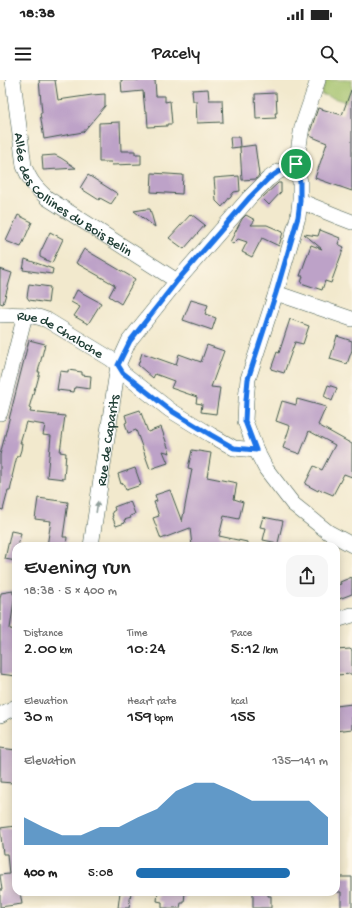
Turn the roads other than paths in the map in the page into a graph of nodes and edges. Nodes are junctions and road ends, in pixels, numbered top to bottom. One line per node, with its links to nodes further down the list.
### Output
1 (13, 80): 6 (street, Allée des Collines du Bois Belin)
2 (318, 80): 3 (street)
3 (296, 164): 4 (street); 6 (street, Rue de Caparits)
4 (300, 201): 5 (street); 7 (street)
5 (352, 222)
6 (177, 281): 11 (street, Rue de Caparits)
7 (276, 293): 10 (street); 13 (street)
8 (24, 314): 9 (street, Rue de Chaloche); 11 (street, Rue de Chaloche); 12 (street)
9 (0, 315)
10 (352, 320)
11 (118, 365): 13 (street, Rue de Chaloche); 14 (street, Rue de Caparits, one-way to 11)
12 (0, 413)
13 (256, 450): 15 (street)
14 (92, 542)
15 (352, 545)
16 (352, 615): 17 (street)
17 (340, 619)
18 (12, 709): 19 (street)
19 (0, 715)

